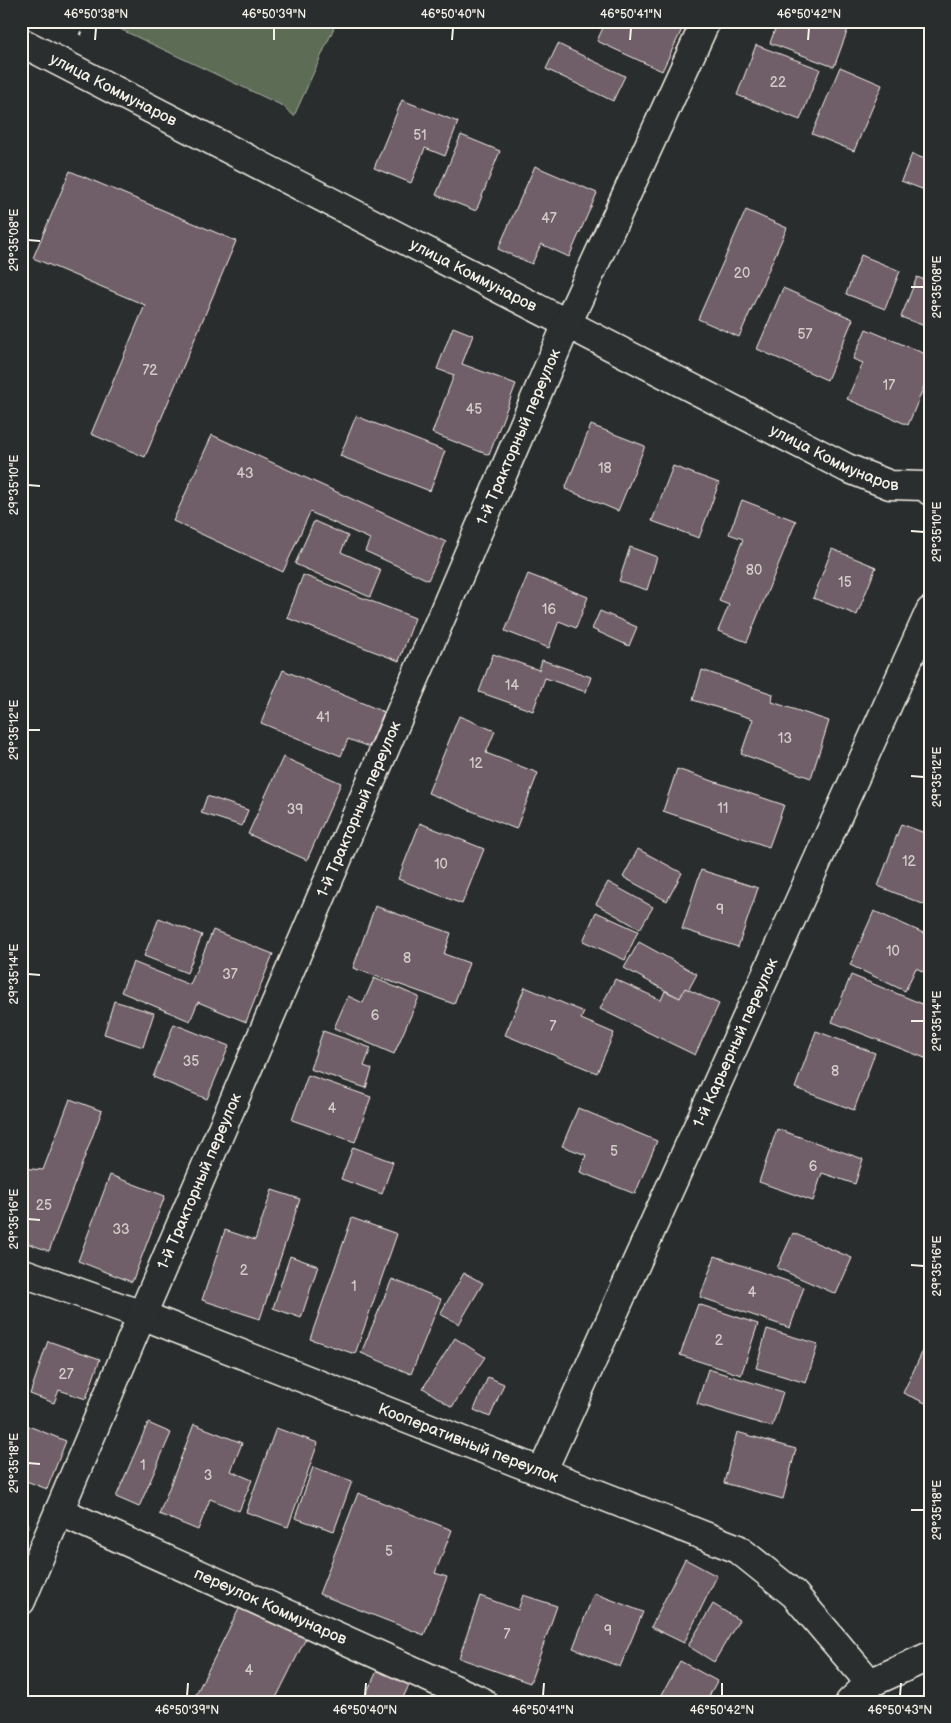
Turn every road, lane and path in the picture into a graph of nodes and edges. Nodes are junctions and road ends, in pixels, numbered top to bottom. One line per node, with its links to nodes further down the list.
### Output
1 (706, 21): 3 (street, 1-й Тракторный переулок)
2 (21, 42): 3 (street, улица Коммунаров)
3 (567, 324): 4 (street, улица Коммунаров); 7 (street, 1-й Тракторный переулок)
4 (928, 486)
5 (930, 611): 8 (street, 1-й Карьерный переулок)
6 (21, 1272): 7 (street, Кооперативный переулок)
7 (142, 1315): 8 (street, Кооперативный переулок); 9 (street, 1-й Тракторный переулок)
8 (542, 1472): 12 (street, Кооперативный переулок)
9 (59, 1511): 10 (street, 1-й Тракторный переулок); 13 (street, переулок Коммунаров)
10 (21, 1601)
11 (930, 1656): 12 (street)
12 (870, 1683): 14 (street)
13 (483, 1702)
14 (850, 1702)

